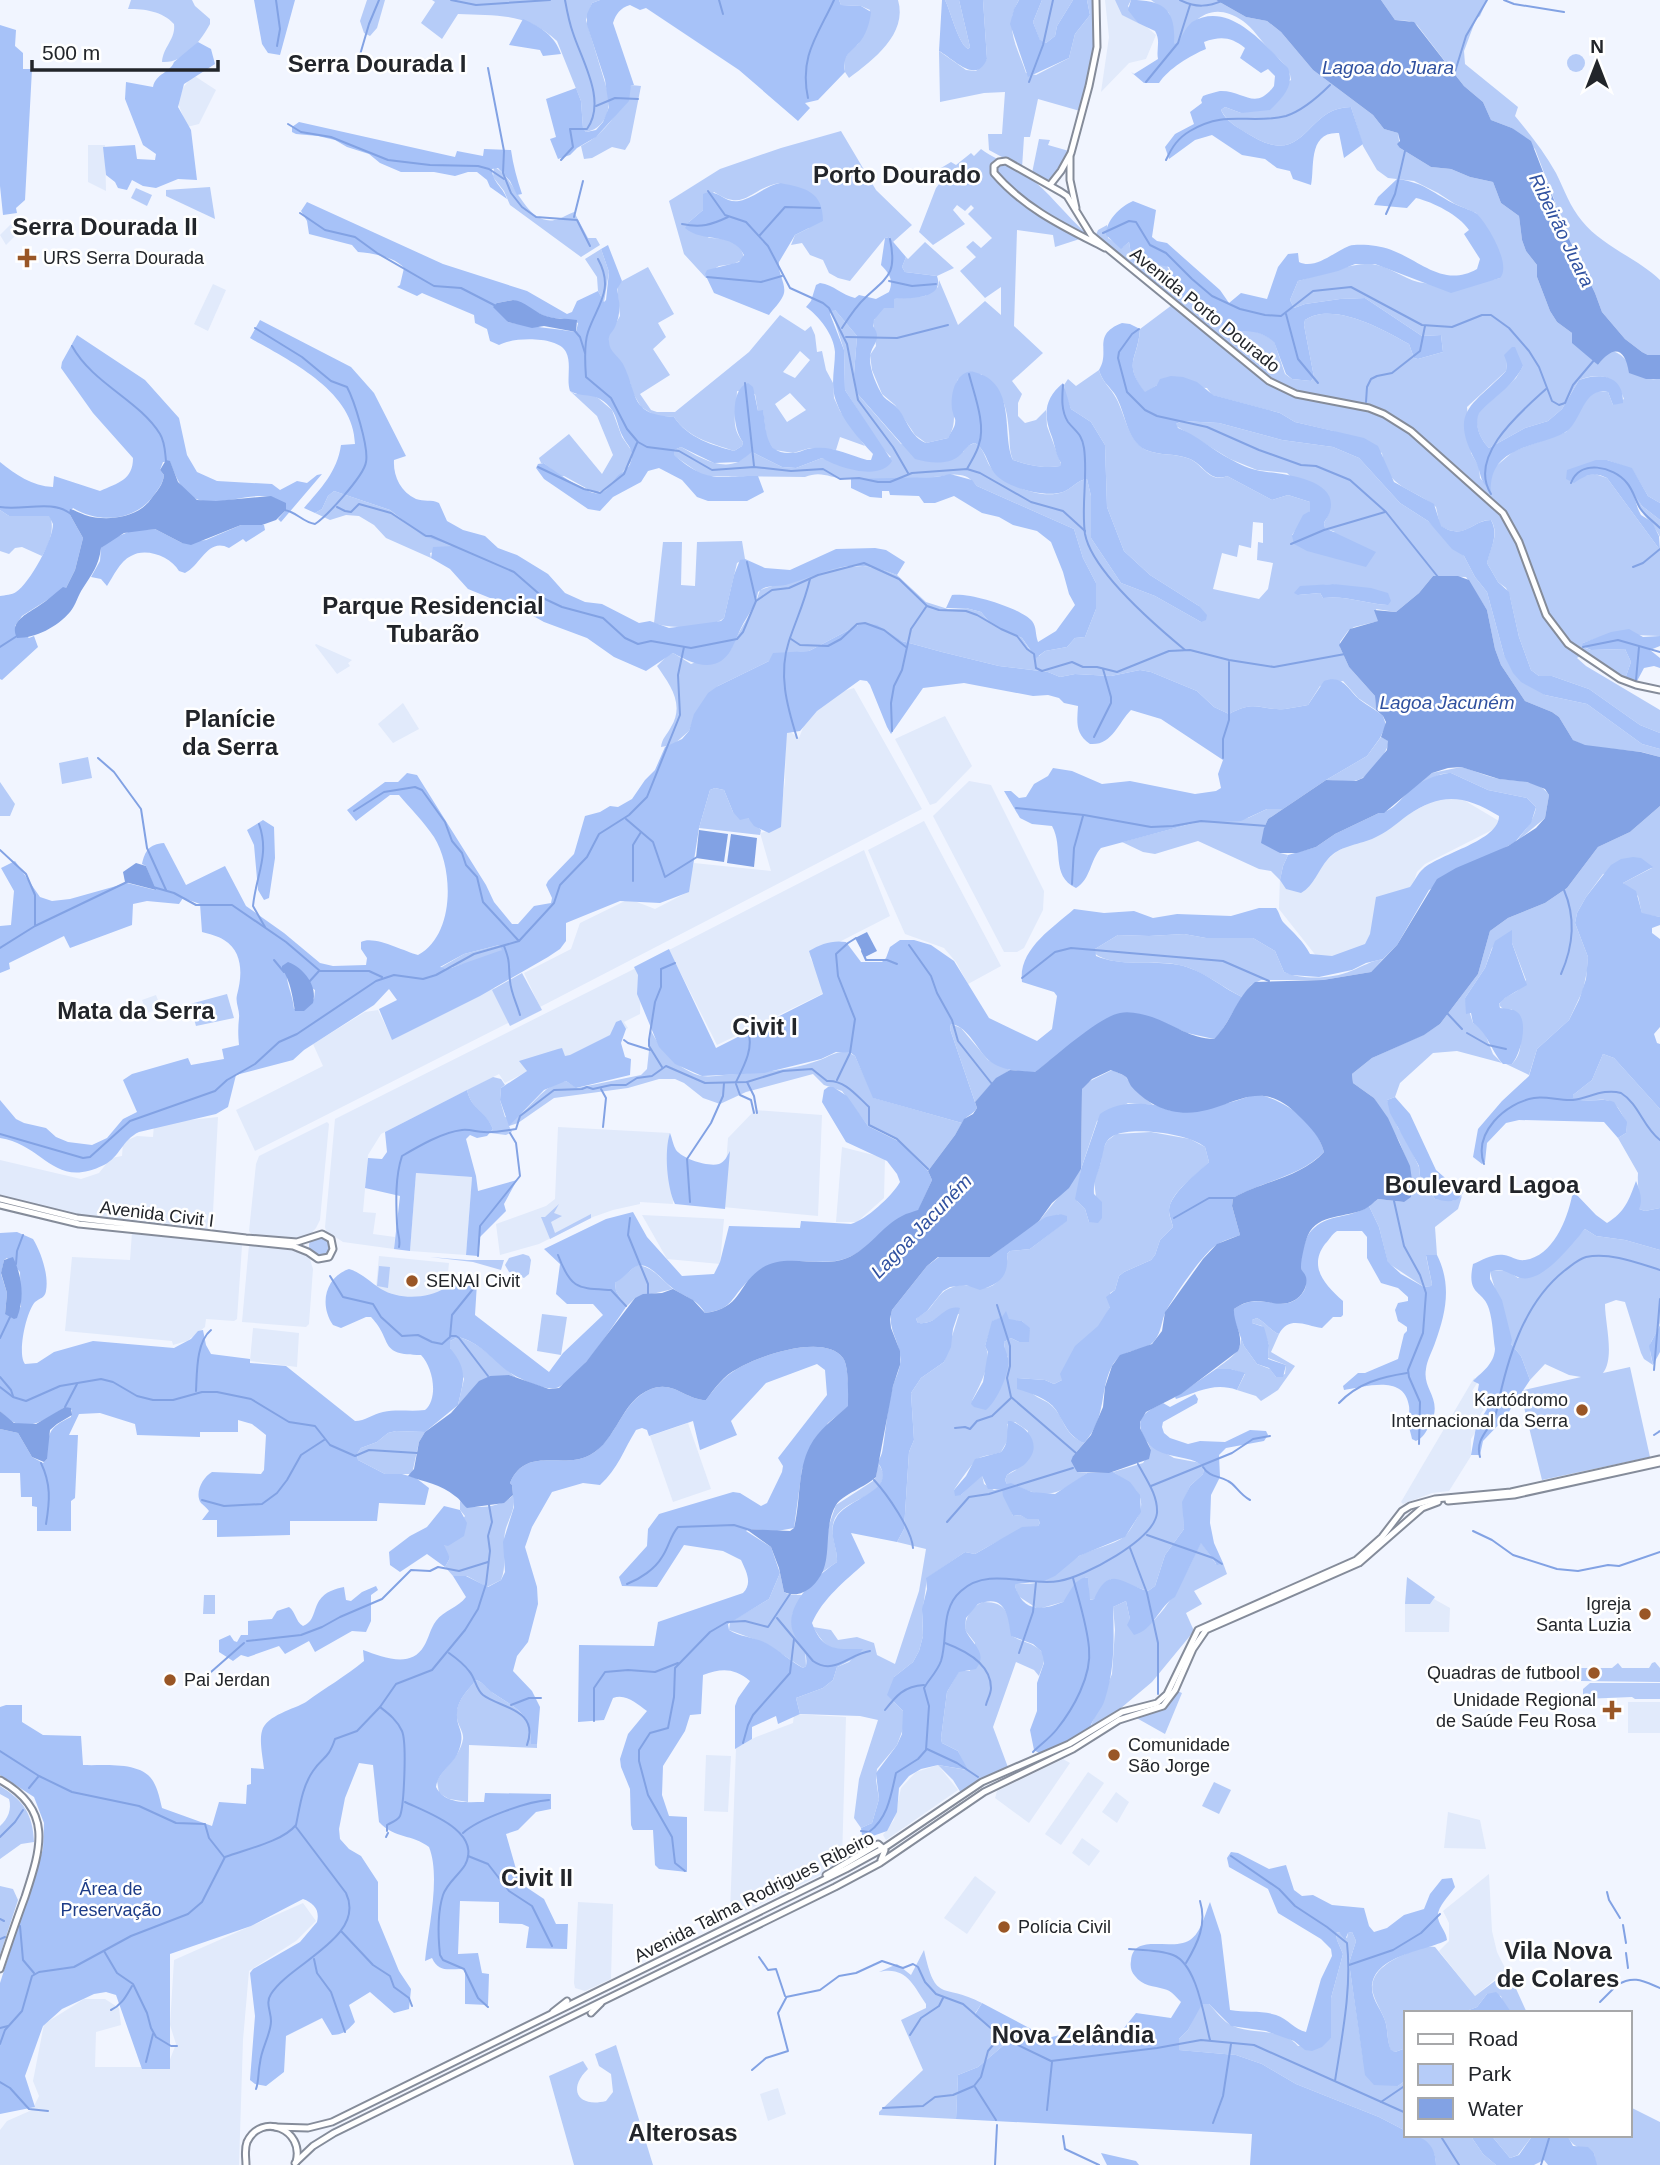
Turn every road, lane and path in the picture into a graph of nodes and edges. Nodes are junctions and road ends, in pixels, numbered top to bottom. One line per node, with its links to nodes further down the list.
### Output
1 (1096, 0): 2 (main road)
2 (1071, 153): 3 (main road); 4 (main road)
3 (1051, 183): 4 (main road, Avenida Porto Dourado); 7 (main road, Avenida Porto Dourado)
4 (1077, 212): 5 (main road, Avenida Porto Dourado)
5 (1080, 219): 6 (main road, Avenida Porto Dourado); 7 (main road)
6 (1084, 226): 8 (main road); 9 (main road, Avenida Porto Dourado)
7 (1069, 229): 8 (main road, Avenida Porto Dourado)
8 (1078, 234): 9 (main road, Avenida Porto Dourado)
9 (1105, 248): 10 (main road, Avenida Porto Dourado)
10 (1660, 690)
11 (0, 1199): 13 (main road, Avenida Civit I)
12 (0, 1205): 14 (main road, Avenida Civit I)
13 (311, 1237): 14 (main road); 14 (main road)
14 (308, 1252)
15 (1660, 1461): 16 (main road, Avenida Talma Rodrigues Ribeiro); 17 (main road, Avenida Talma Rodrigues Ribeiro)
16 (1402, 1510): 17 (main road); 18 (main road, Avenida Talma Rodrigues Ribeiro)
17 (1402, 1526): 19 (main road, Avenida Talma Rodrigues Ribeiro)
18 (1388, 1528): 19 (main road); 21 (main road, Avenida Talma Rodrigues Ribeiro)
19 (1392, 1536): 23 (main road, Avenida Talma Rodrigues Ribeiro)
20 (0, 1782): 25 (main road); 26 (main road)
21 (905, 1833): 22 (main road, Avenida Talma Rodrigues Ribeiro); 23 (main road)
22 (884, 1848): 24 (main road); 30 (main road, Avenida Talma Rodrigues Ribeiro)
23 (898, 1851): 24 (main road, Avenida Talma Rodrigues Ribeiro)
24 (880, 1863): 28 (main road, Avenida Talma Rodrigues Ribeiro)
25 (0, 1960)
26 (0, 1969)
27 (567, 2001): 30 (main road)
28 (604, 2001): 29 (main road); 33 (main road, Avenida Talma Rodrigues Ribeiro)
29 (591, 2013)
30 (549, 2016): 31 (main road, Avenida Talma Rodrigues Ribeiro)
31 (275, 2127): 32 (main road); 33 (main road)
32 (247, 2163)
33 (295, 2164)

